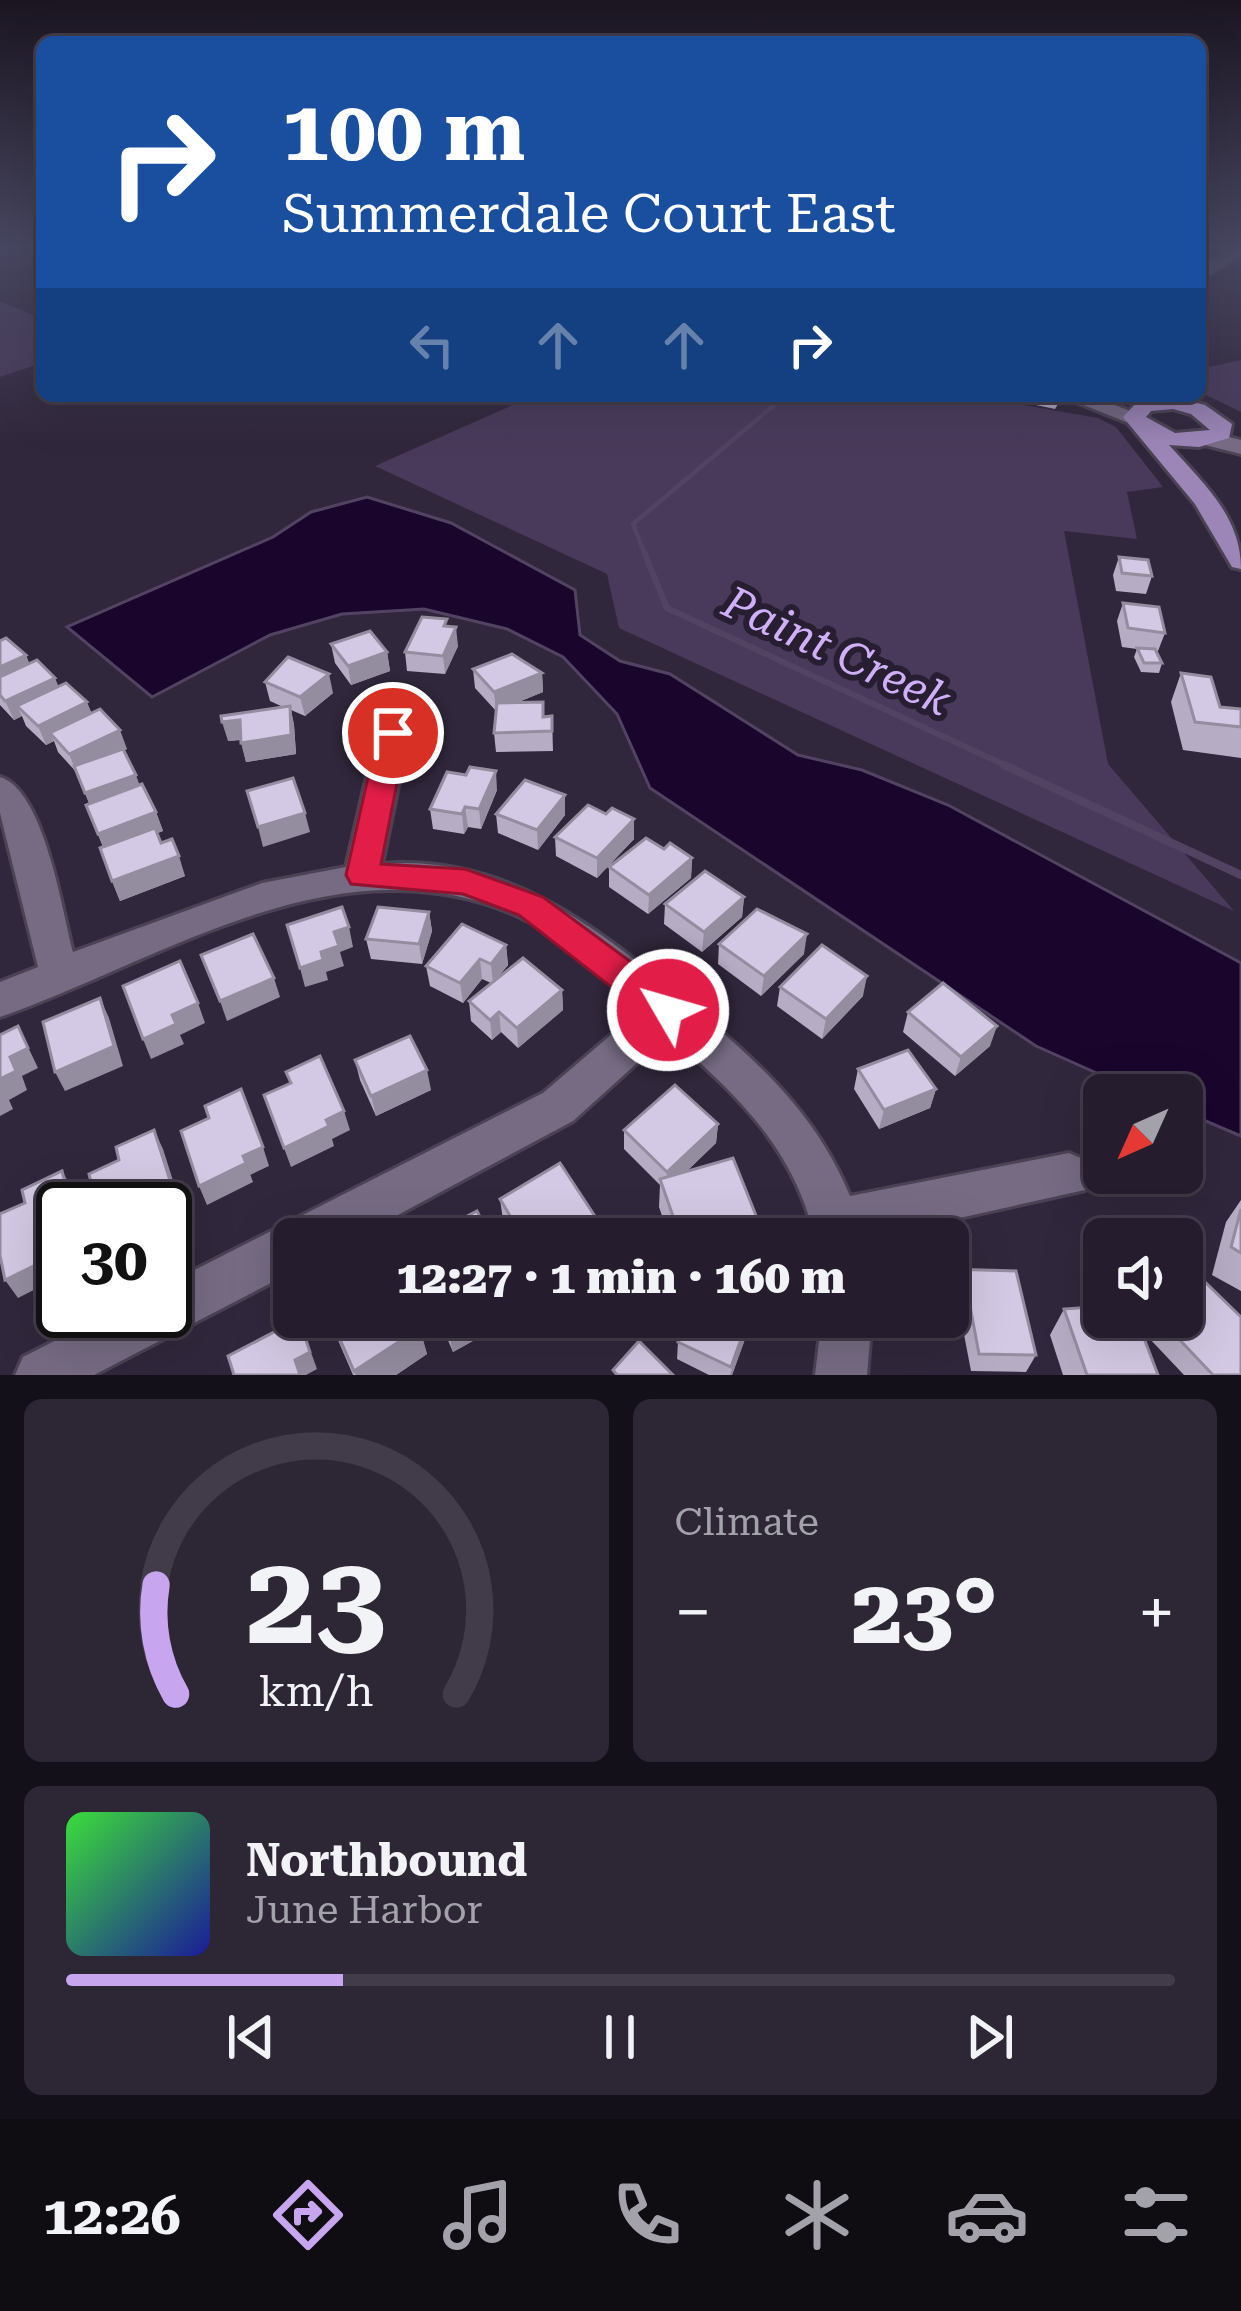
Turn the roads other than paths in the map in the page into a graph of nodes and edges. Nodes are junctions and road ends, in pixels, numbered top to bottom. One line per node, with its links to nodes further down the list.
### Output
1 (1102, 402): 4 (street)
2 (1187, 402): 3 (main road)
3 (1198, 409): 4 (main road); 5 (main road)
4 (1143, 410): 5 (main road); 7 (main road)
5 (1218, 436): 6 (street); 7 (main road)
6 (1241, 447)
7 (1205, 501): 8 (main road)
8 (1241, 561)
9 (393, 733): 11 (street)
10 (0, 789): 12 (street)
11 (362, 875): 12 (street); 14 (street)
12 (60, 976): 13 (street)
13 (0, 1000)
14 (668, 1010): 16 (street); 17 (street)
15 (1069, 1174): 18 (street)
16 (345, 1218)
17 (832, 1218)
18 (891, 1218)
19 (273, 1256): 21 (street)
20 (845, 1338): 22 (street)
21 (41, 1375)
22 (842, 1375)

